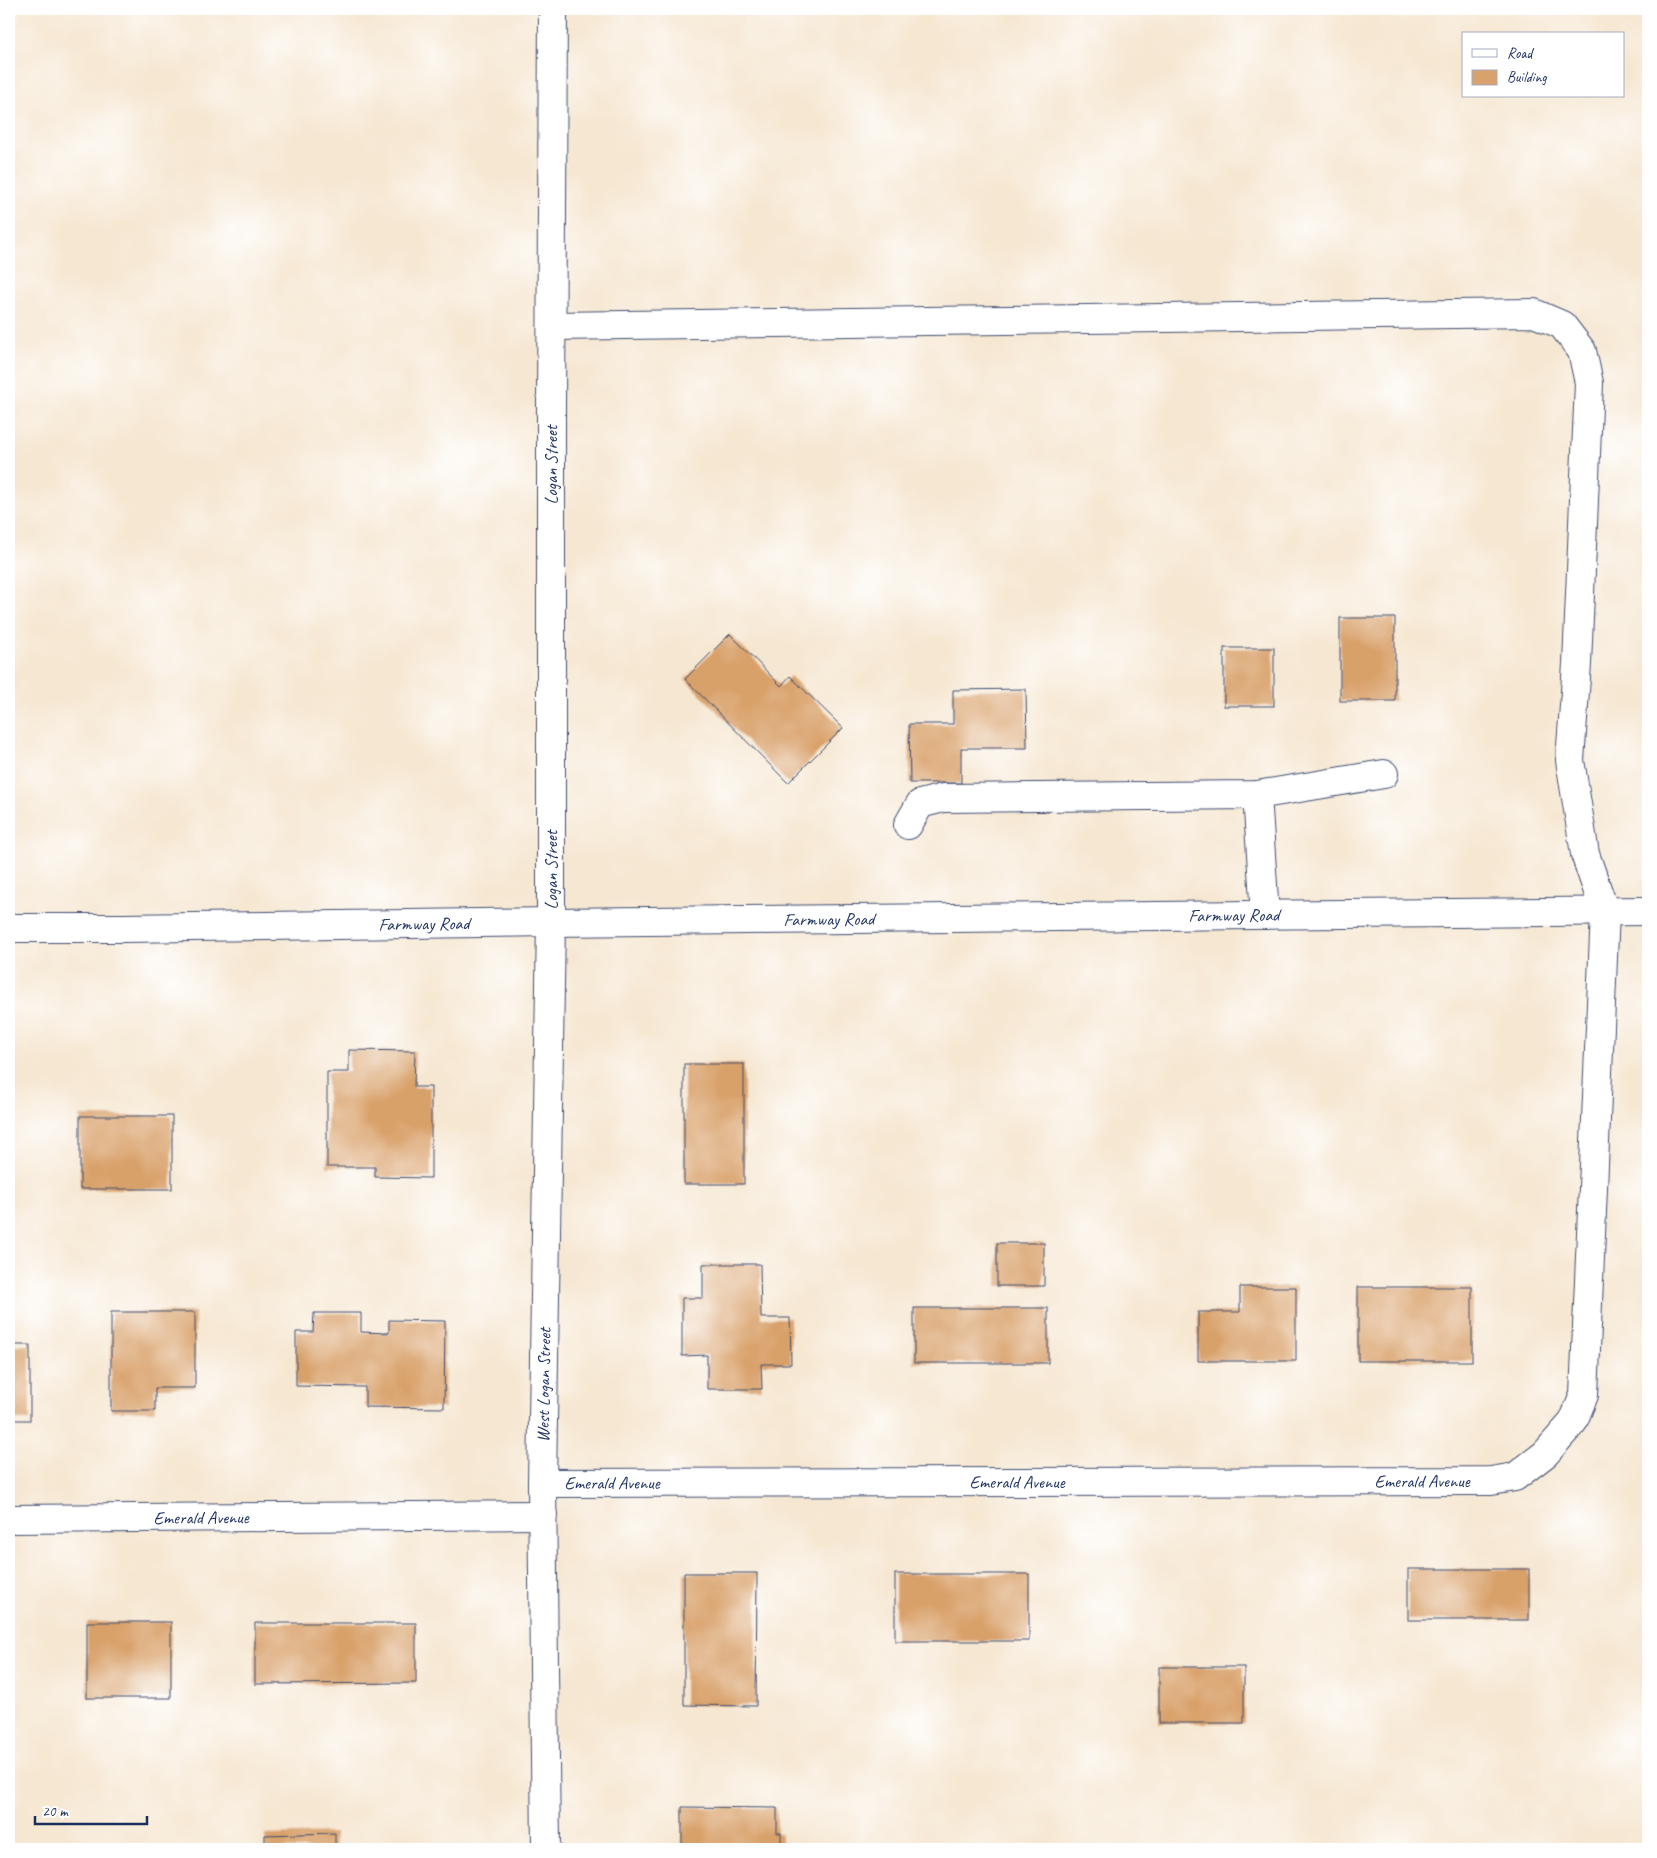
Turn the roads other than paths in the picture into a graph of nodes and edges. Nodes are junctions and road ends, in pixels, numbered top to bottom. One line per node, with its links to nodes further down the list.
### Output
1 (552, 9): 2 (street, Logan Street)
2 (552, 326): 7 (street); 9 (street, Logan Street)
3 (1384, 774): 4 (street)
4 (1257, 795): 5 (street); 8 (street)
5 (908, 825)
6 (1648, 911): 7 (street, Farmway Road)
7 (1605, 912): 8 (street, Farmway Road); 11 (street, Emerald Avenue)
8 (1265, 915): 9 (street, Farmway Road)
9 (551, 922): 10 (street, Farmway Road); 11 (street, West Logan Street)
10 (9, 928)
11 (542, 1483): 12 (street, West Logan Street)
12 (543, 1515): 13 (street, Emerald Avenue); 14 (street, West Logan Street)
13 (9, 1520)
14 (546, 1849)

